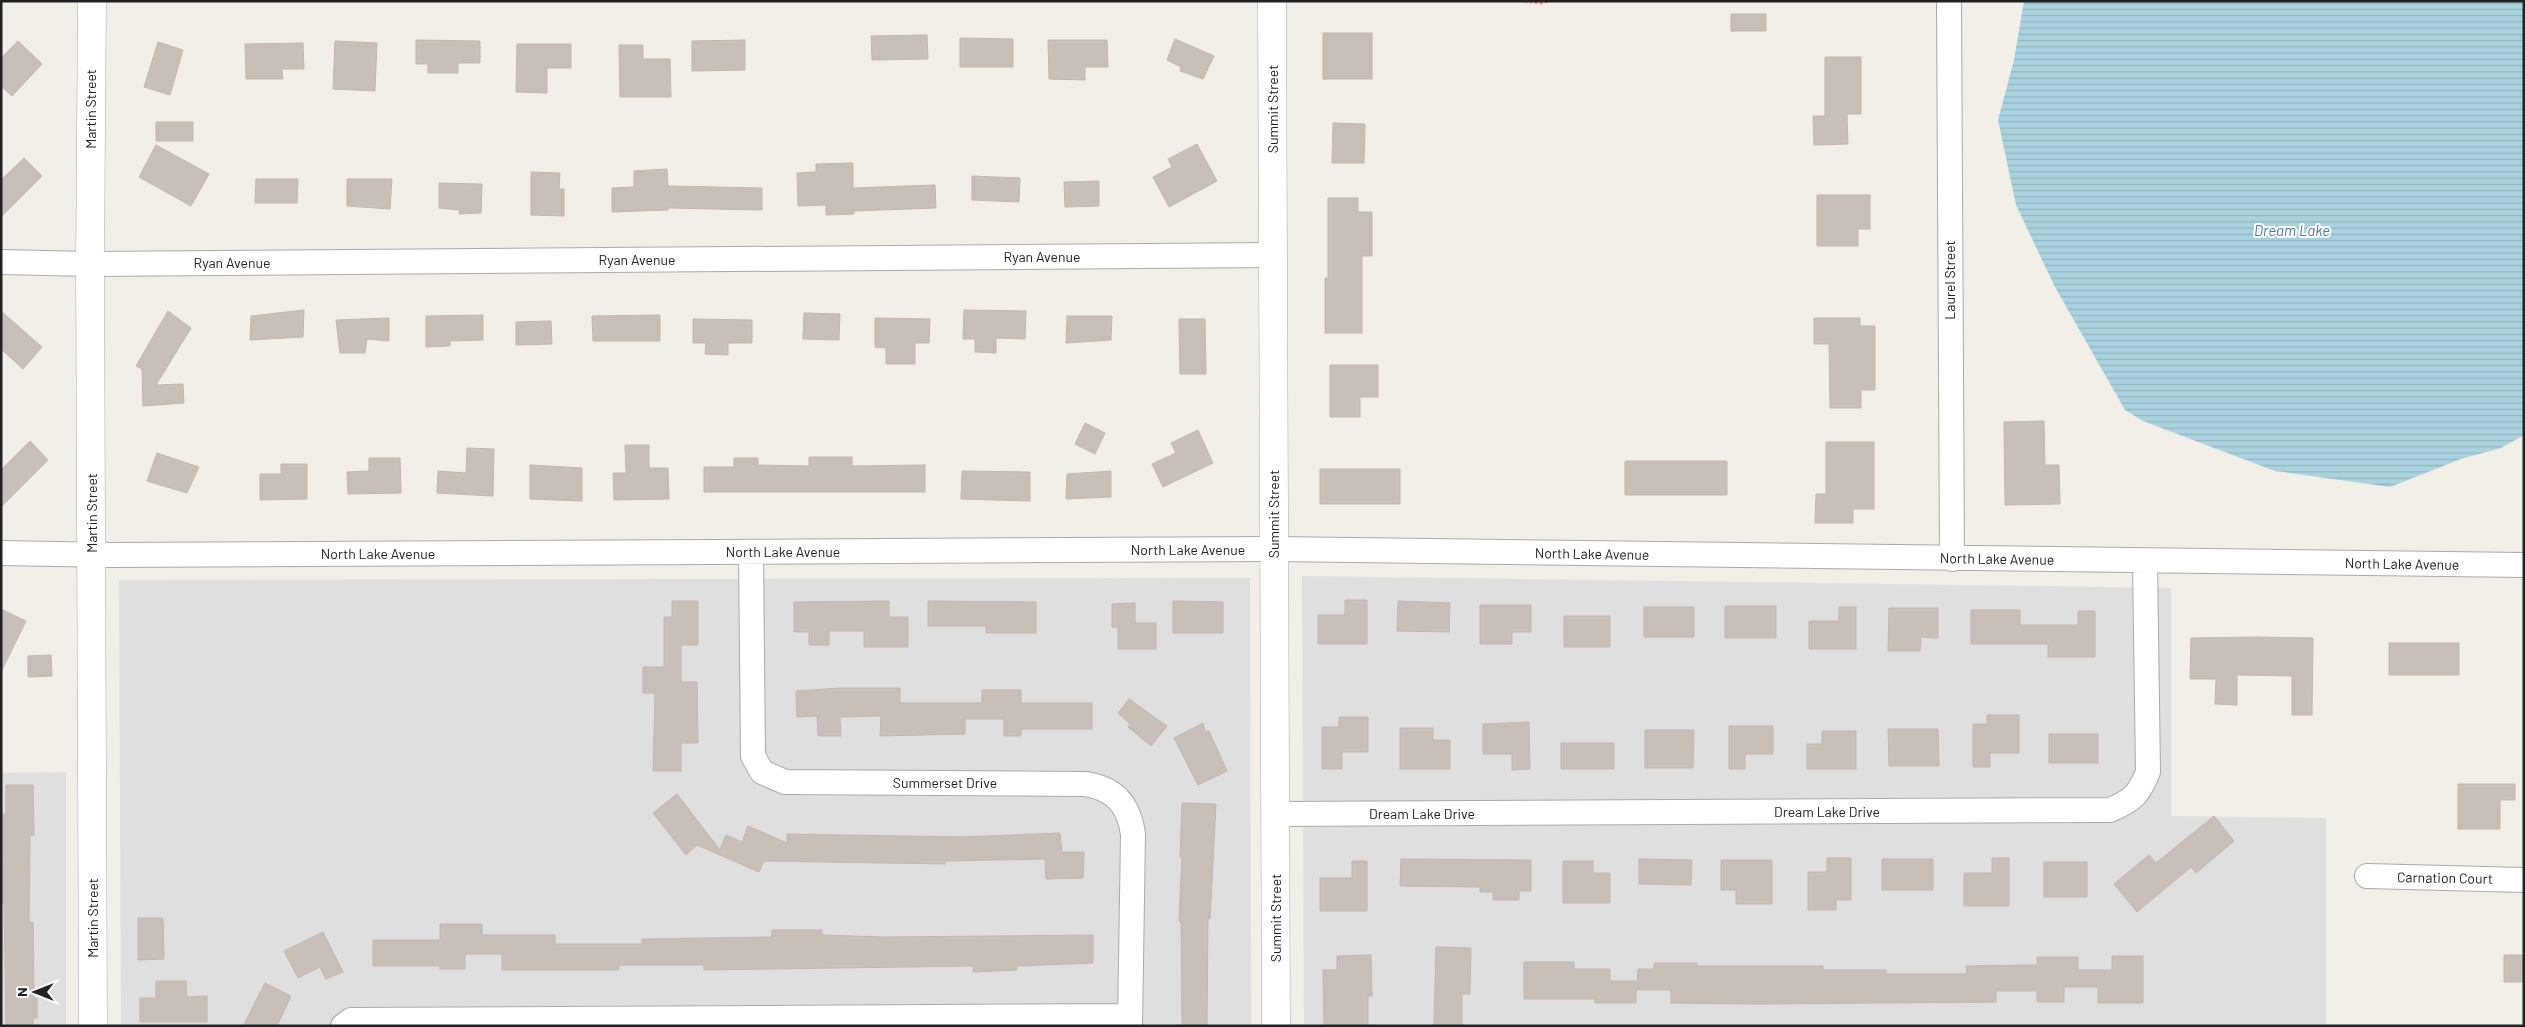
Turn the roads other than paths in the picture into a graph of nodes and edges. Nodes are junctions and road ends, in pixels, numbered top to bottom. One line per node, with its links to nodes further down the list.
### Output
1 (92, 1): 6 (street, Martin Street)
2 (1272, 1): 4 (street, Summit Street)
3 (1949, 1): 11 (street, Laurel Street)
4 (1273, 255): 6 (street, Ryan Avenue); 7 (street, Summit Street)
5 (1, 262): 6 (street, Ryan Avenue)
6 (90, 264): 10 (street, Martin Street)
7 (1274, 549): 9 (street, North Lake Avenue); 11 (street, North Lake Avenue); 14 (street, Summit Street)
8 (1, 552): 10 (street, North Lake Avenue)
9 (751, 552): 10 (street, North Lake Avenue); 17 (street, Summerset Drive)
10 (92, 555): 18 (street, Martin Street)
11 (1952, 559): 12 (street, North Lake Avenue)
12 (2145, 561): 13 (street, North Lake Avenue); 14 (street, Dream Lake Drive)
13 (2524, 565)
14 (1275, 814): 20 (street, Summit Street)
15 (2367, 876): 16 (street, Carnation Court)
16 (2524, 880)
17 (1130, 1021): 19 (street)
18 (93, 1026)
19 (343, 1026)
20 (1276, 1026)

